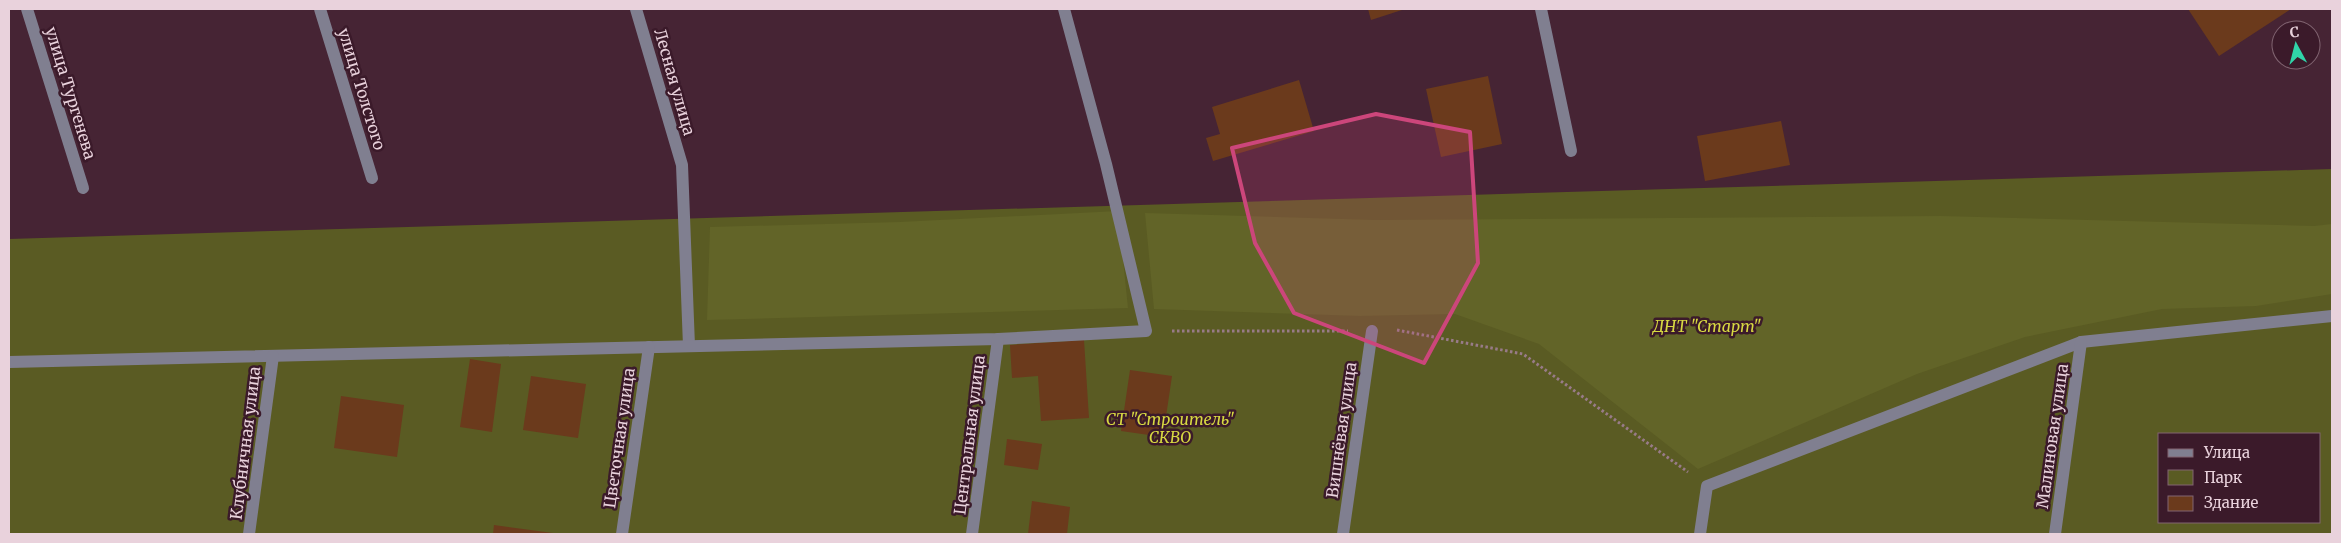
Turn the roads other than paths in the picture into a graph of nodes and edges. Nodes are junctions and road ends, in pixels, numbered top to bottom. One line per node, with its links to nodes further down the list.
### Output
1 (28, 9): 8 (street, улица Тургенева)
2 (320, 9): 7 (street, улица Толстого)
3 (636, 9): 13 (street, Лесная улица)
4 (1064, 9): 11 (street)
5 (1541, 9): 6 (street)
6 (1571, 151)
7 (372, 178)
8 (83, 188)
9 (2332, 316): 12 (street)
10 (1372, 331): 20 (street, Вишнёвая улица)
11 (998, 339): 13 (street); 19 (street, Центральная улица)
12 (2081, 342): 21 (street); 22 (street, Малиновая улица)
13 (689, 346): 14 (street)
14 (648, 347): 15 (street); 18 (street, Цветочная улица)
15 (273, 356): 16 (street); 17 (street, Клубничная улица)
16 (9, 362)
17 (249, 534)
18 (622, 534)
19 (972, 534)
20 (1343, 534)
21 (1700, 534)
22 (2054, 534)

